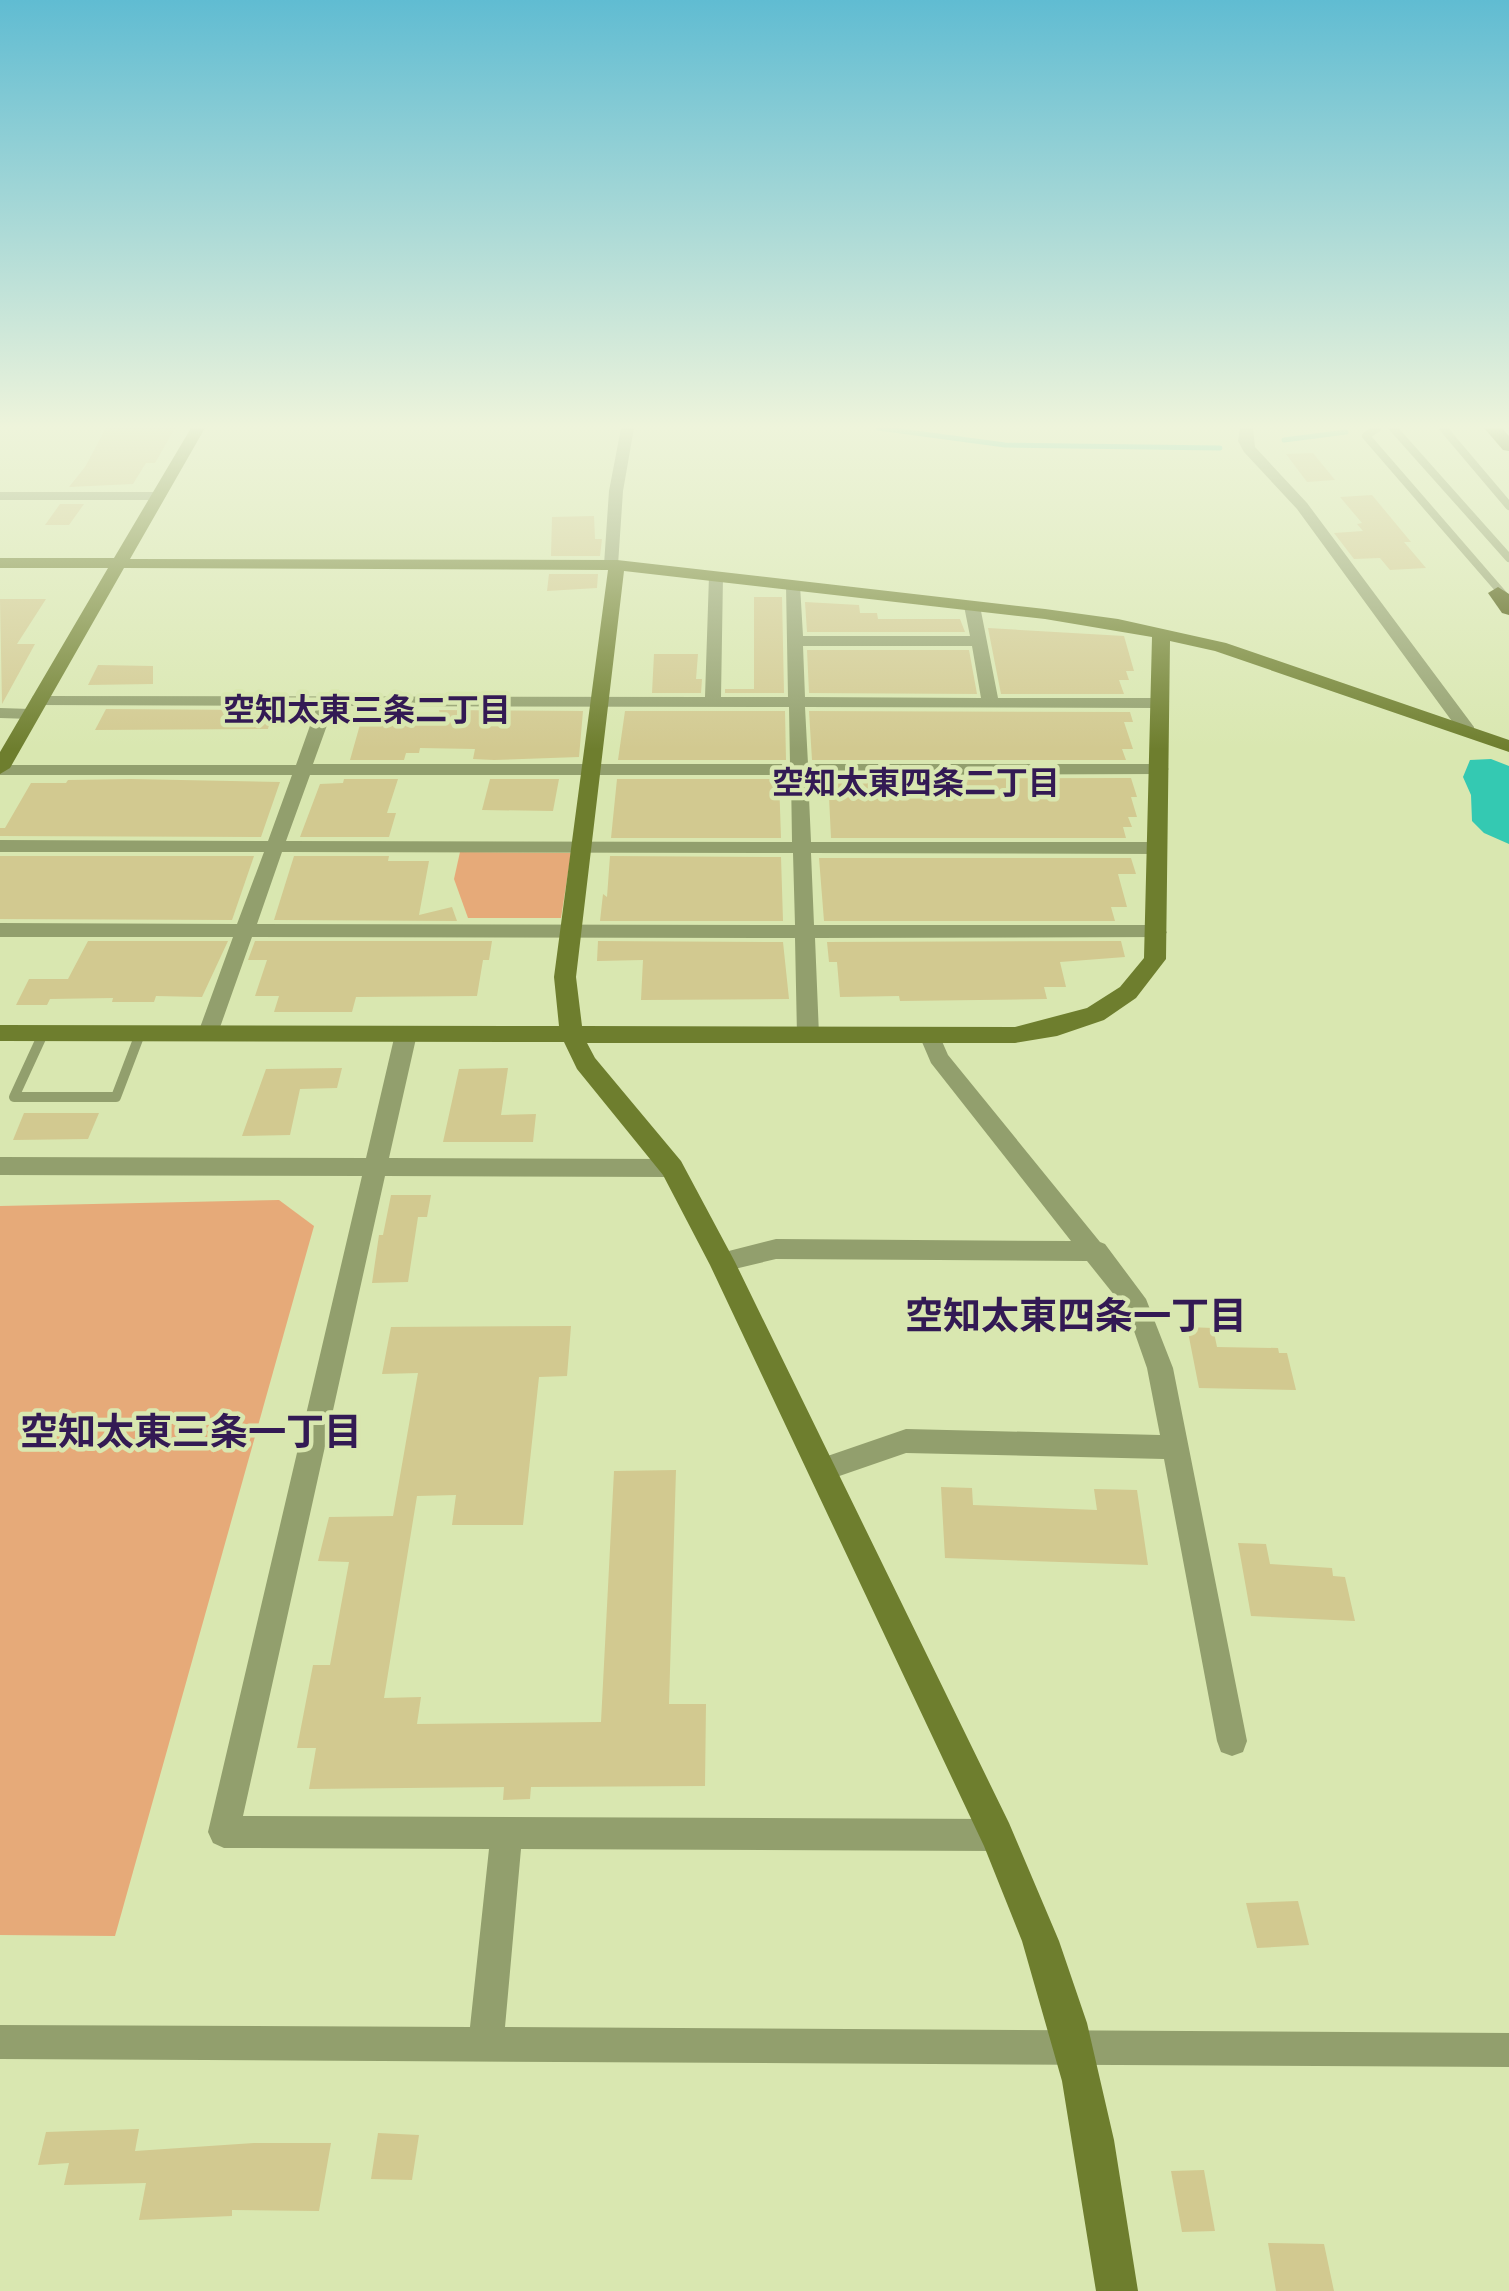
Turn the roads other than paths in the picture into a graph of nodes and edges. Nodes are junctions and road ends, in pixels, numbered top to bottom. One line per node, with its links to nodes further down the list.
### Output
1 (137, 535): 8 (street)
2 (615, 535): 9 (street)
3 (1323, 535): 25 (street)
4 (1449, 535): 12 (lane)
5 (1488, 535): 6 (lane)
6 (1509, 558)
7 (0, 563): 8 (street)
8 (120, 563): 9 (street); 23 (street)
9 (614, 565): 10 (street); 19 (street)
10 (716, 576): 11 (street); 20 (street)
11 (793, 585): 13 (street); 15 (street)
12 (1505, 601)
13 (972, 606): 14 (street); 16 (street)
14 (1161, 633): 22 (street); 25 (street)
15 (796, 641): 16 (street); 21 (street)
16 (979, 642): 17 (street)
17 (990, 701): 21 (street); 22 (street)
18 (327, 702): 19 (street); 23 (street); 29 (street)
19 (600, 702): 20 (street); 30 (street)
20 (713, 702): 21 (street)
21 (798, 702): 31 (street)
22 (1159, 703): 28 (street)
23 (35, 707): 24 (street); 27 (street)
24 (0, 714)
25 (1468, 731): 26 (street)
26 (1509, 746)
27 (0, 768): 29 (street)
28 (1160, 769): 31 (street); 36 (street)
29 (302, 770): 30 (street); 33 (street)
30 (592, 770): 31 (street); 34 (street)
31 (800, 770): 35 (street)
32 (0, 846): 33 (street)
33 (277, 846): 34 (street); 38 (street)
34 (582, 847): 35 (street); 39 (street)
35 (803, 847): 36 (street); 40 (street)
36 (1158, 848): 41 (street)
37 (0, 930): 38 (street)
38 (247, 930): 39 (street); 44 (street)
39 (572, 930): 40 (street); 46 (street)
40 (805, 931): 41 (street); 47 (street)
41 (1158, 932): 48 (street)
42 (44, 1034): 43 (street); 43 (lane); 49 (street)
43 (140, 1034): 44 (street)
44 (208, 1034): 45 (street)
45 (406, 1034): 46 (street); 50 (street)
46 (572, 1035): 47 (street); 52 (street)
47 (808, 1035): 48 (street)
48 (930, 1035): 53 (street)
49 (2, 1037)
50 (378, 1164): 51 (street); 52 (street); 58 (street)
51 (0, 1166)
52 (672, 1168): 54 (street)
53 (1096, 1251): 54 (street); 55 (street)
54 (722, 1262): 56 (street)
55 (1175, 1447): 56 (street); 57 (street)
56 (822, 1470): 59 (street)
57 (1232, 1741)
58 (506, 1834): 59 (street); 61 (street)
59 (997, 1835): 62 (street)
60 (0, 2042): 61 (street)
61 (486, 2044): 62 (street)
62 (1074, 2048): 63 (street); 64 (street)
63 (1509, 2050)
64 (1118, 2291)

